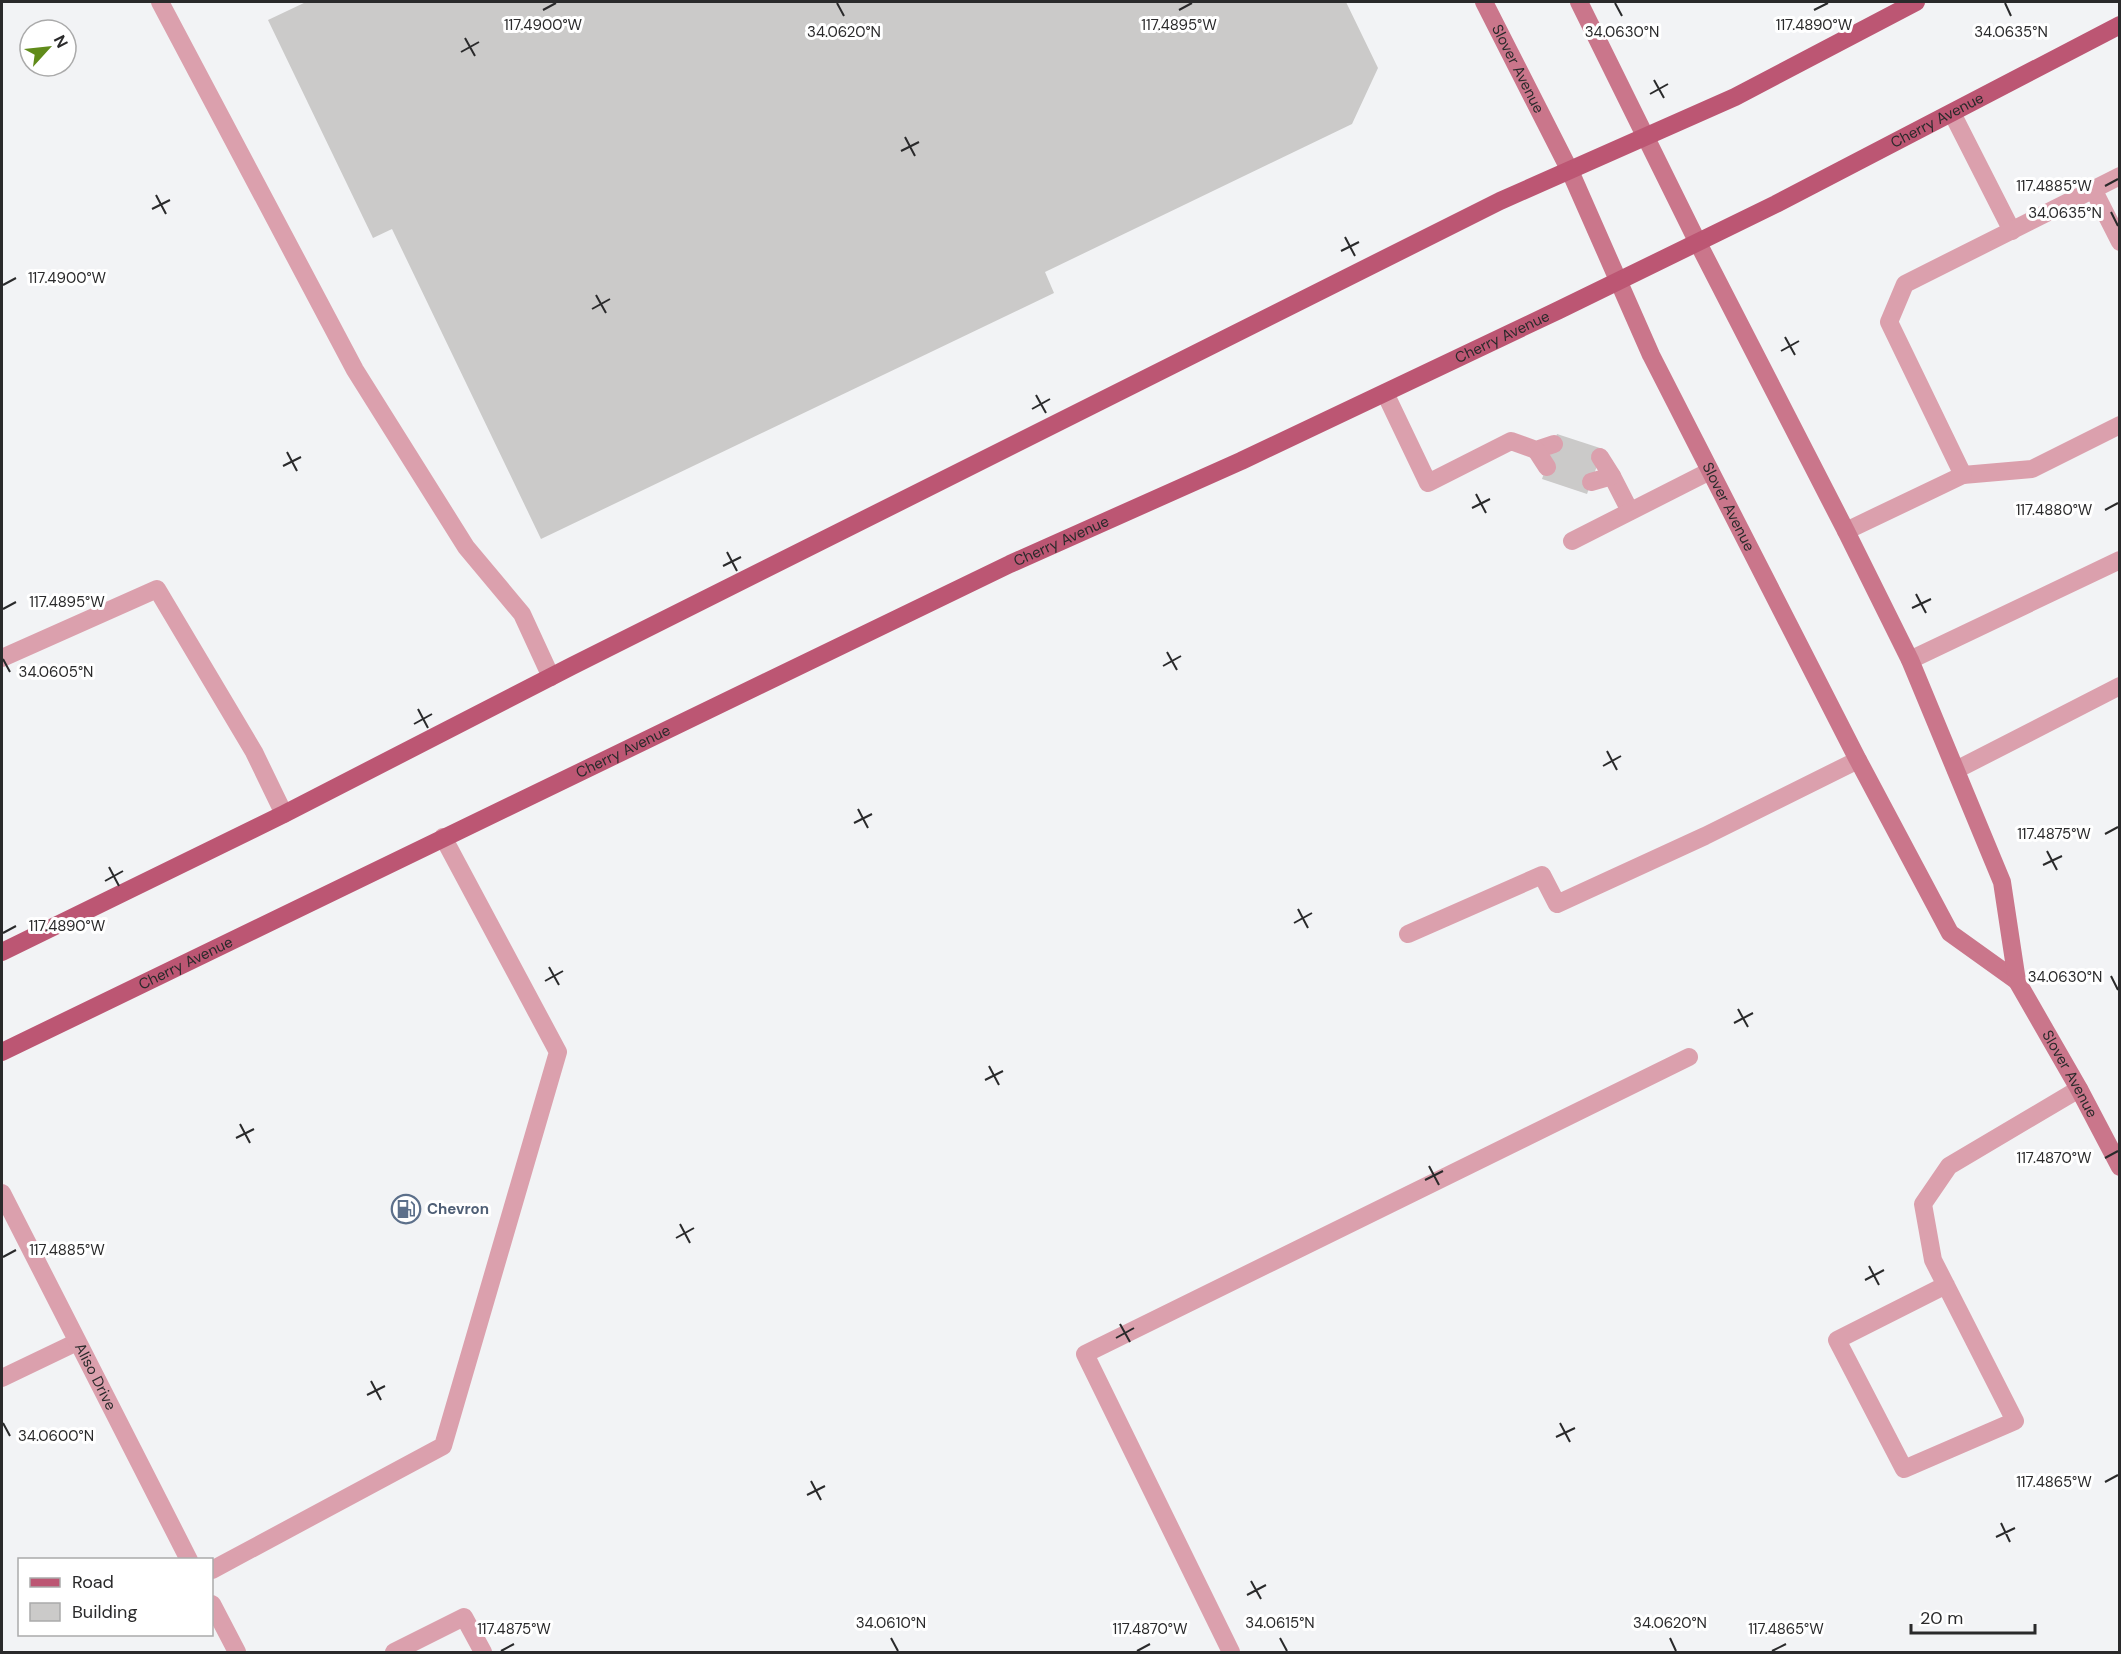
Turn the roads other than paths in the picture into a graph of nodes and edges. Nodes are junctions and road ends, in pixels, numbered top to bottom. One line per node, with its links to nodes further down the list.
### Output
1 (160, 2): 31 (street)
2 (1484, 2): 8 (main road, Slover Avenue)
3 (1579, 2): 7 (main road, Slover Avenue)
4 (1916, 2): 7 (main road)
5 (2120, 26): 6 (main road, Cherry Avenue)
6 (1952, 113): 11 (street); 12 (main road, Cherry Avenue)
7 (1646, 136): 8 (main road); 12 (main road, Slover Avenue)
8 (1570, 171): 14 (main road, Slover Avenue); 31 (main road)
9 (2120, 176): 10 (street)
10 (2093, 189): 11 (street); 13 (street)
11 (2012, 231): 22 (street)
12 (1697, 241): 14 (main road, Cherry Avenue); 26 (main road, Slover Avenue)
13 (2120, 242)
14 (1618, 279): 15 (main road, Cherry Avenue); 21 (main road, Slover Avenue)
15 (1385, 393): 18 (street); 36 (main road, Cherry Avenue)
16 (2120, 424): 22 (street)
17 (1554, 444): 18 (street)
18 (1536, 450): 20 (street)
19 (1600, 457): 23 (street)
20 (1546, 467)
21 (1710, 471): 25 (street); 33 (main road, Slover Avenue)
22 (1963, 475): 26 (street)
23 (1612, 476): 24 (street); 25 (street)
24 (1591, 482)
25 (1630, 511): 27 (street)
26 (1846, 531): 30 (main road, Slover Avenue)
27 (1572, 541)
28 (2120, 560): 30 (street)
29 (2, 658): 35 (street)
30 (1910, 660): 34 (main road, Slover Avenue)
31 (551, 677): 35 (main road)
32 (2120, 686): 34 (street)
33 (1858, 760): 37 (street); 39 (main road, Slover Avenue)
34 (1956, 770): 39 (main road, Slover Avenue)
35 (284, 814): 38 (main road)
36 (443, 837): 40 (main road, Cherry Avenue); 49 (street)
37 (1408, 934)
38 (2, 952)
39 (2017, 981): 42 (main road, Slover Avenue)
40 (2, 1052)
41 (1689, 1057): 54 (street)
42 (2079, 1089): 43 (main road, Slover Avenue); 45 (street)
43 (2120, 1167)
44 (2, 1193): 46 (street, Aliso Drive)
45 (1946, 1286): 45 (street)
46 (77, 1342): 47 (street); 48 (street, Aliso Drive)
47 (2, 1378)
48 (188, 1558)
49 (213, 1569)
50 (213, 1606): 51 (street)
51 (237, 1653)
52 (394, 1653): 53 (street)
53 (483, 1653)
54 (1231, 1653)

